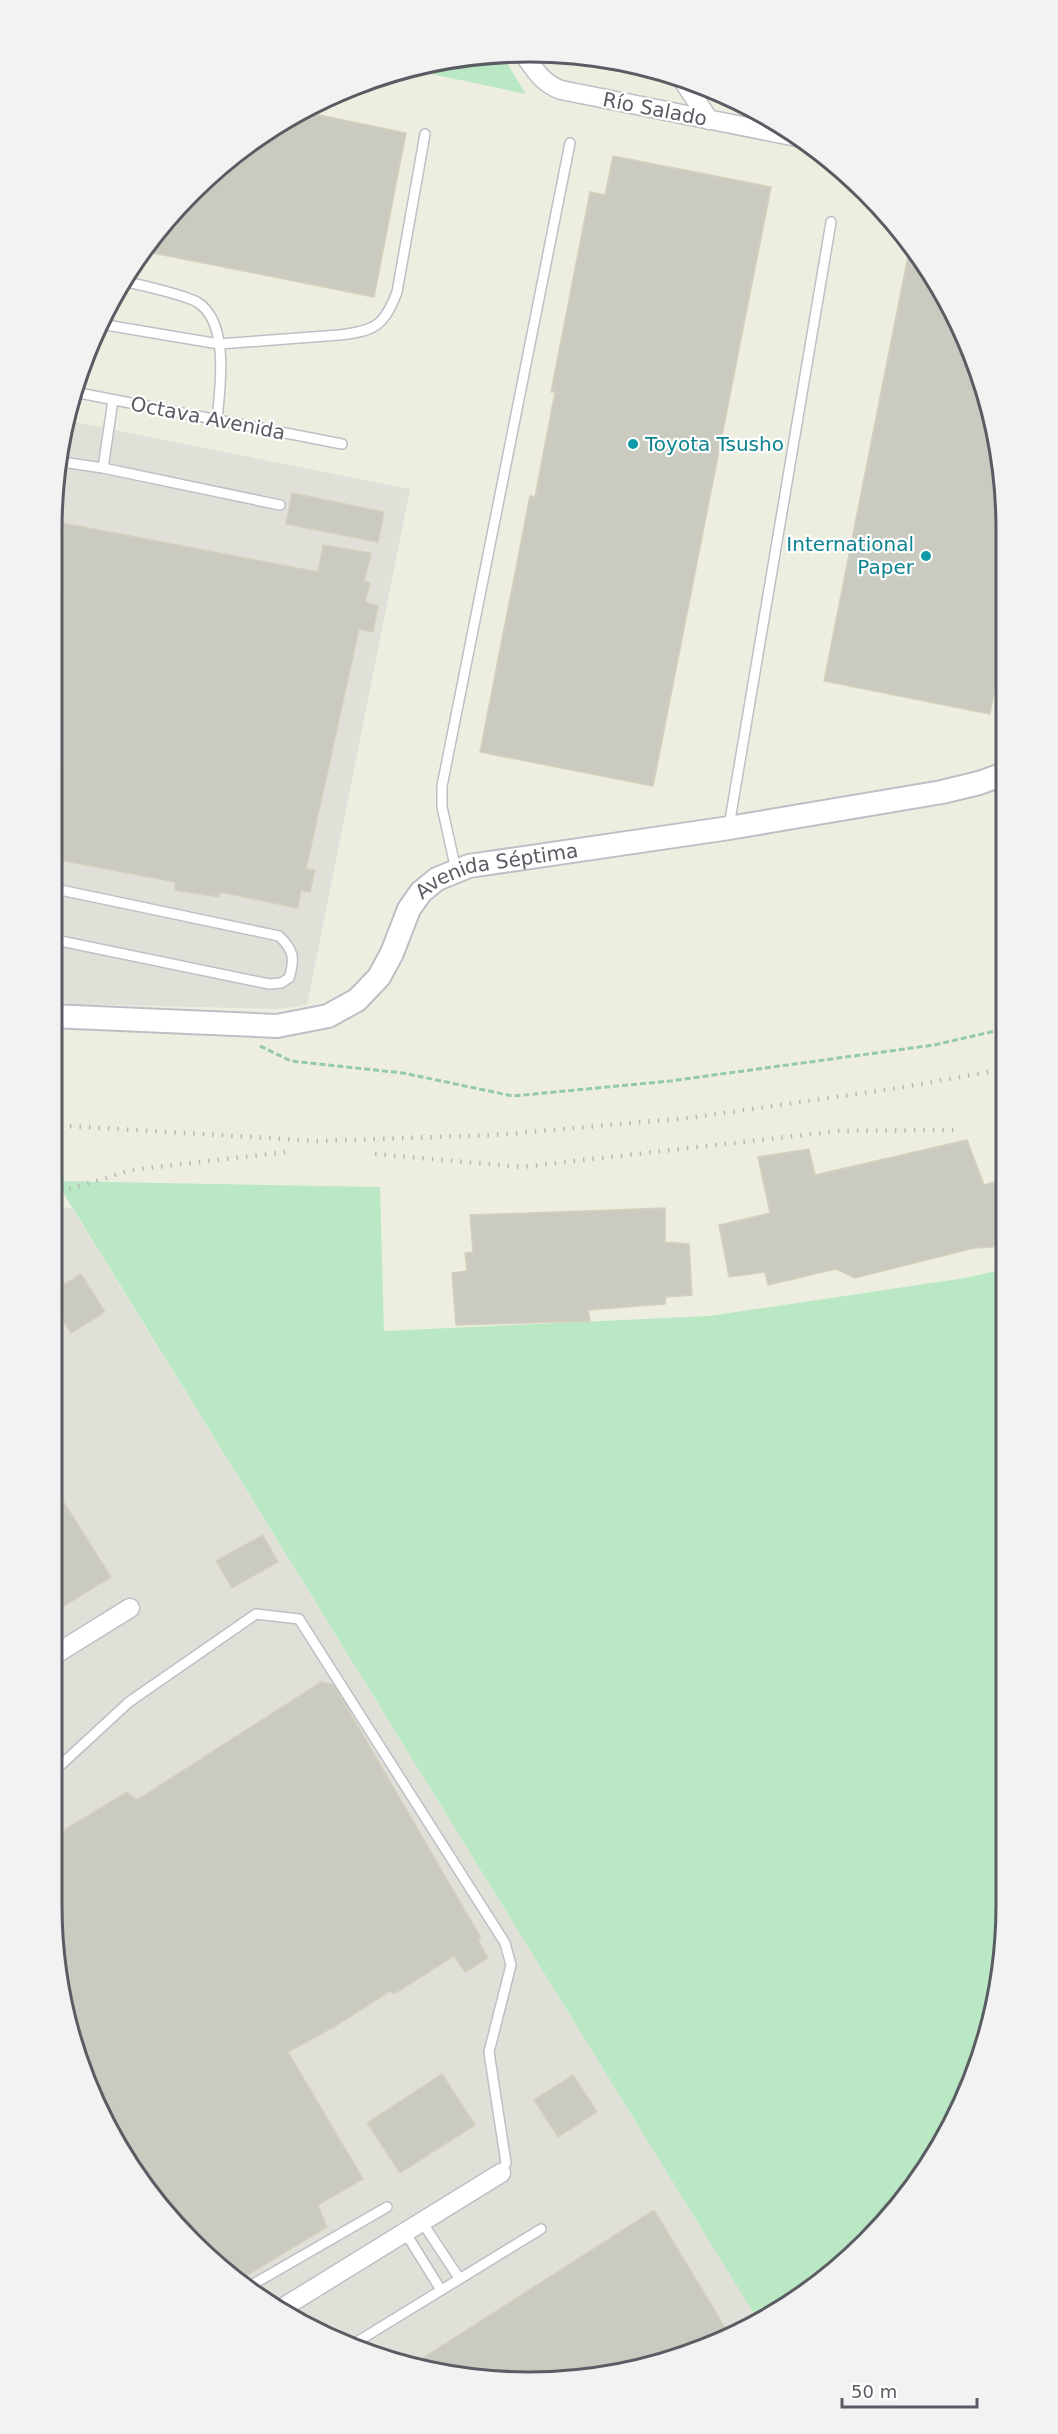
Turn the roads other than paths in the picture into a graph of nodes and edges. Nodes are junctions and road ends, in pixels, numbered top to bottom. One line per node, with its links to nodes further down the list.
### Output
1 (530, 62): 3 (street, Río Salado)
2 (689, 90): 3 (street)
3 (709, 120): 4 (street, Río Salado)
4 (778, 133)
5 (426, 134): 10 (lane)
6 (570, 143): 20 (lane)
7 (831, 222): 19 (lane)
8 (131, 284): 10 (lane)
9 (108, 325): 10 (lane)
10 (219, 344): 13 (lane)
11 (81, 394): 12 (lane, Octava Avenida)
12 (113, 400): 13 (lane, Octava Avenida); 16 (lane)
13 (217, 420): 14 (lane, Octava Avenida)
14 (342, 444)
15 (66, 463): 16 (lane)
16 (103, 468): 17 (lane)
17 (280, 505)
18 (996, 776): 19 (street, Avenida Séptima)
19 (729, 828): 20 (street, Avenida Séptima)
20 (456, 870): 23 (street, Avenida Séptima)
21 (62, 890): 22 (lane)
22 (62, 941)
23 (62, 1016)
24 (130, 1608): 25 (street)
25 (62, 1650)
26 (62, 1764): 27 (lane)
27 (501, 2173): 29 (street)
28 (387, 2207): 33 (lane)
29 (422, 2222): 31 (street); 32 (lane)
30 (541, 2229): 32 (lane)
31 (405, 2232): 34 (lane); 35 (street)
32 (459, 2278): 34 (lane)
33 (254, 2283)
34 (441, 2290): 36 (lane)
35 (287, 2305)
36 (359, 2340)

